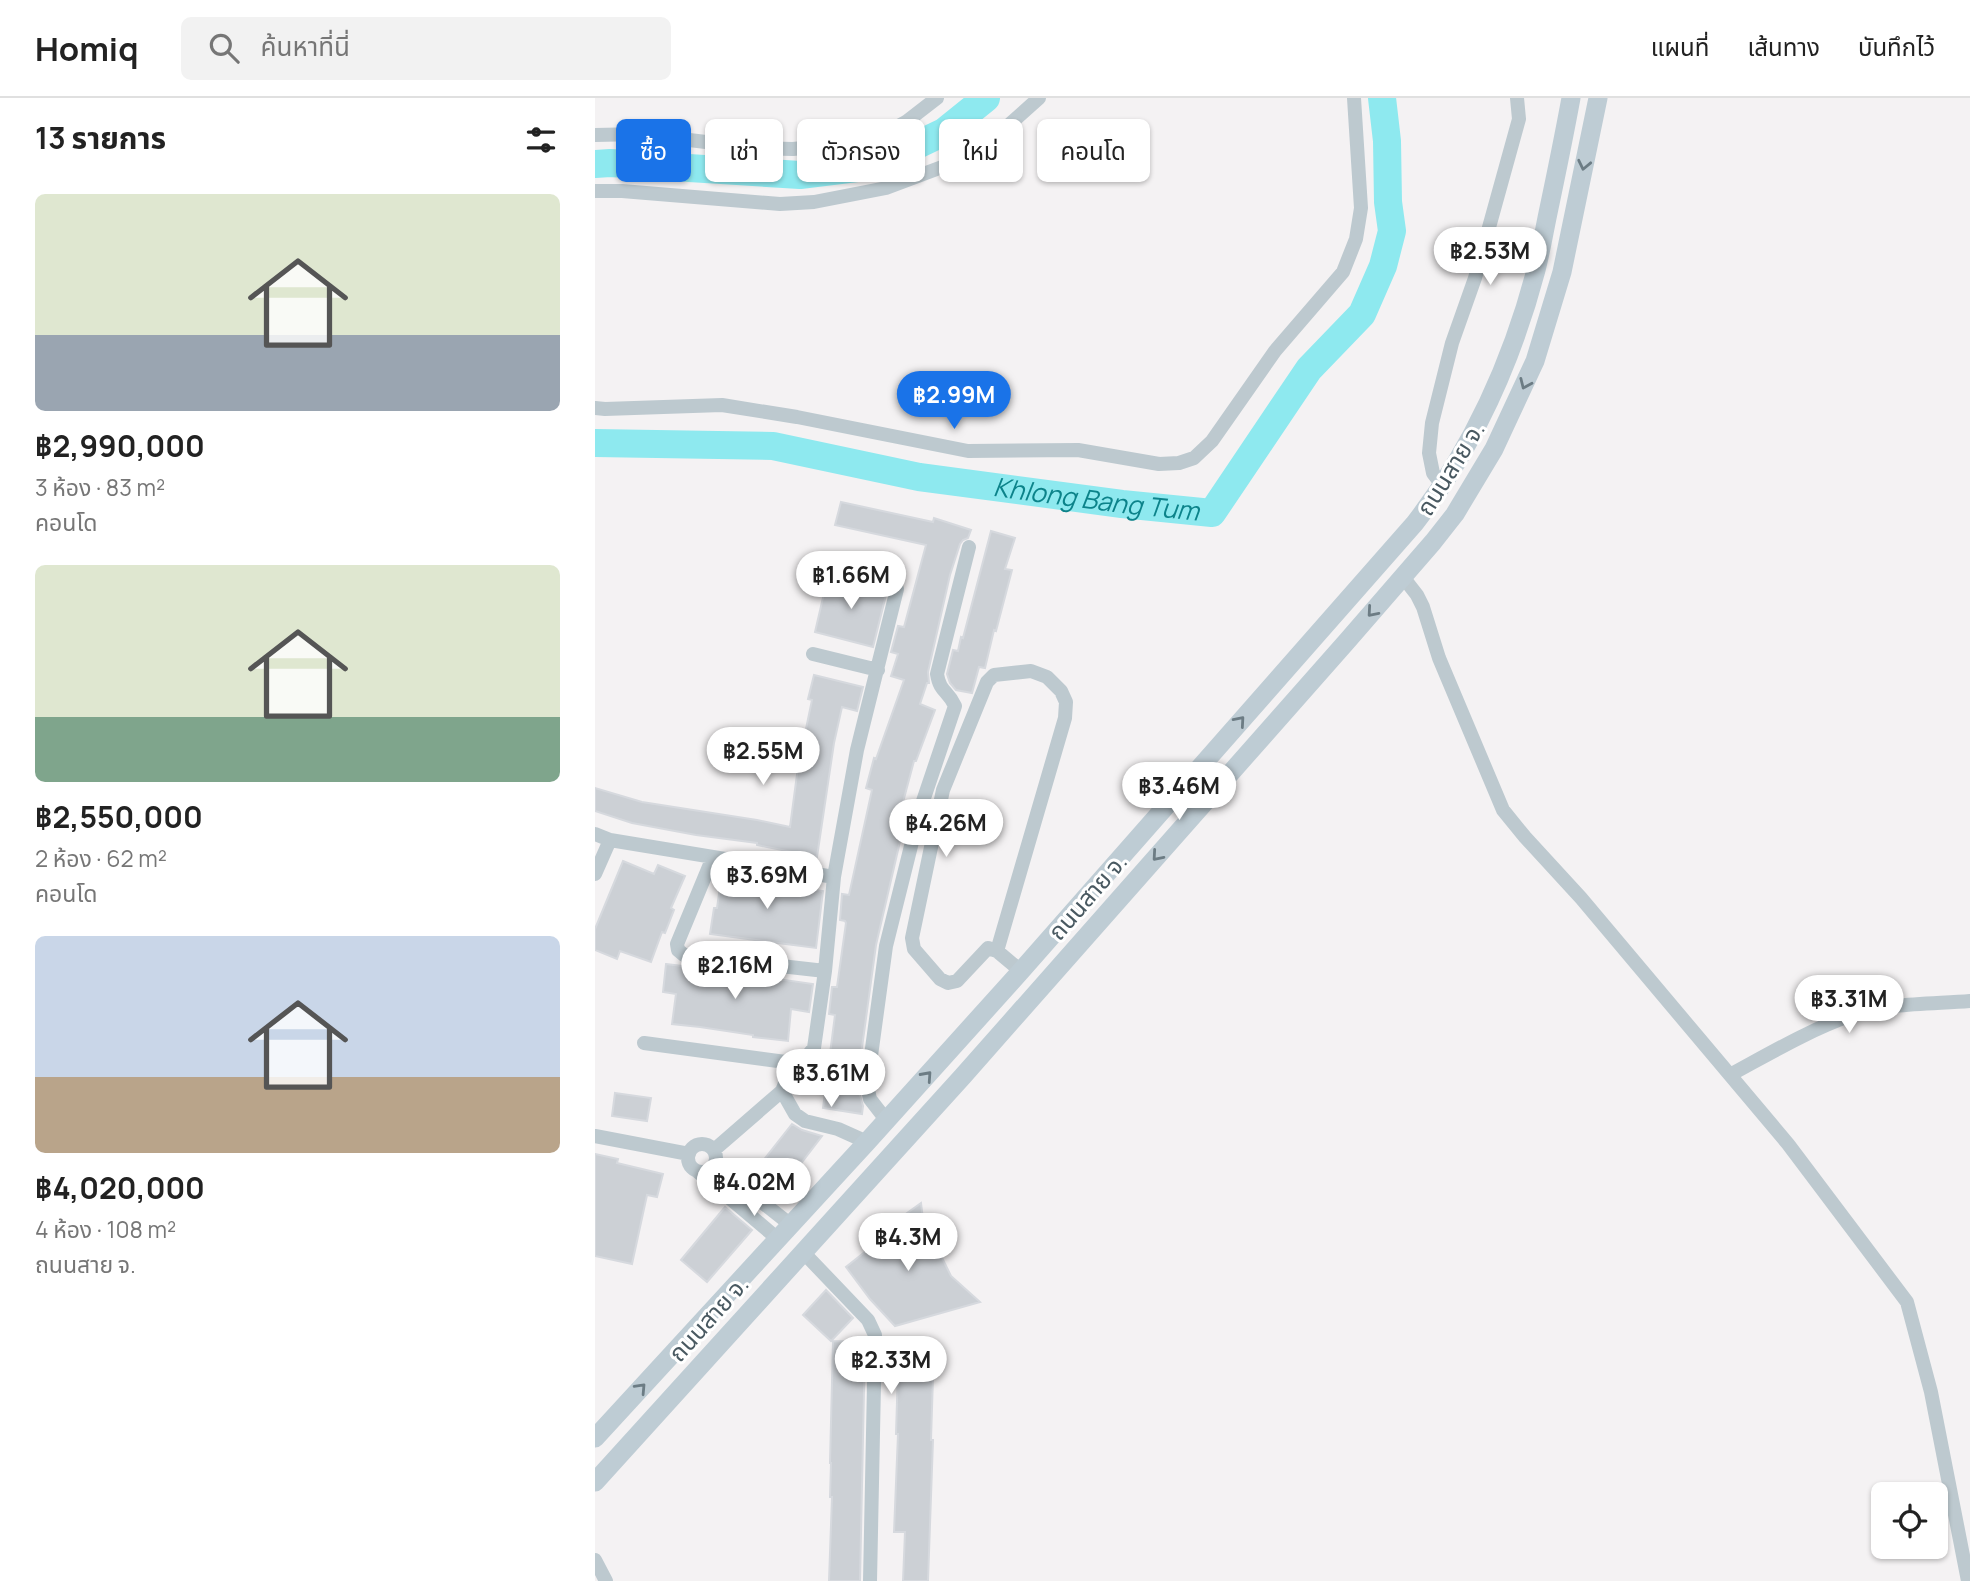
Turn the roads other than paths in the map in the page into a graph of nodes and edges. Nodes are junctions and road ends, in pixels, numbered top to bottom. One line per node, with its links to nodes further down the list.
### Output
1 (937, 98): 7 (street)
2 (1039, 98): 8 (street)
3 (1354, 98): 9 (street)
4 (1517, 98): 10 (street)
5 (1571, 98): 10 (main road, ถนนสาย จ.)
6 (1598, 98): 13 (main road, ถนนสาย จ., one-way to 13)
7 (595, 135)
8 (595, 191)
9 (595, 408)
10 (1442, 485): 23 (main road, ถนนสาย จ., one-way to 10)
11 (969, 547): 29 (street)
12 (827, 560): 15 (street)
13 (1403, 577): 27 (street); 36 (main road, ถนนสาย จ., one-way to 36)
14 (813, 654): 15 (street)
15 (878, 670): 20 (street)
16 (595, 834): 17 (street)
17 (610, 839): 18 (street); 19 (street)
18 (713, 857): 20 (street); 22 (street)
19 (595, 874)
20 (834, 877): 22 (street)
21 (997, 951): 21 (street); 23 (street)
22 (825, 971): 26 (street)
23 (1021, 971): 29 (main road, ถนนสาย จ., one-way to 23)
24 (1970, 1001): 27 (street)
25 (644, 1043): 26 (street)
26 (793, 1063): 28 (street)
27 (1730, 1075): 42 (street)
28 (782, 1091): 31 (street); 33 (street)
29 (887, 1121): 31 (main road, ถนนสาย จ.)
30 (595, 1136): 32 (street)
31 (867, 1142): 35 (main road, ถนนสาย จ.)
32 (689, 1154): 33 (street); 34 (street)
33 (715, 1156): 34 (street); 35 (street)
34 (698, 1172): 35 (street)
35 (785, 1232): 37 (main road, ถนนสาย จ., one-way to 35)
36 (803, 1252): 38 (main road, ถนนสาย จ.); 41 (street)
37 (595, 1438)
38 (595, 1482)
39 (595, 1560): 40 (street)
40 (606, 1581)
41 (870, 1581)
42 (1968, 1581)

